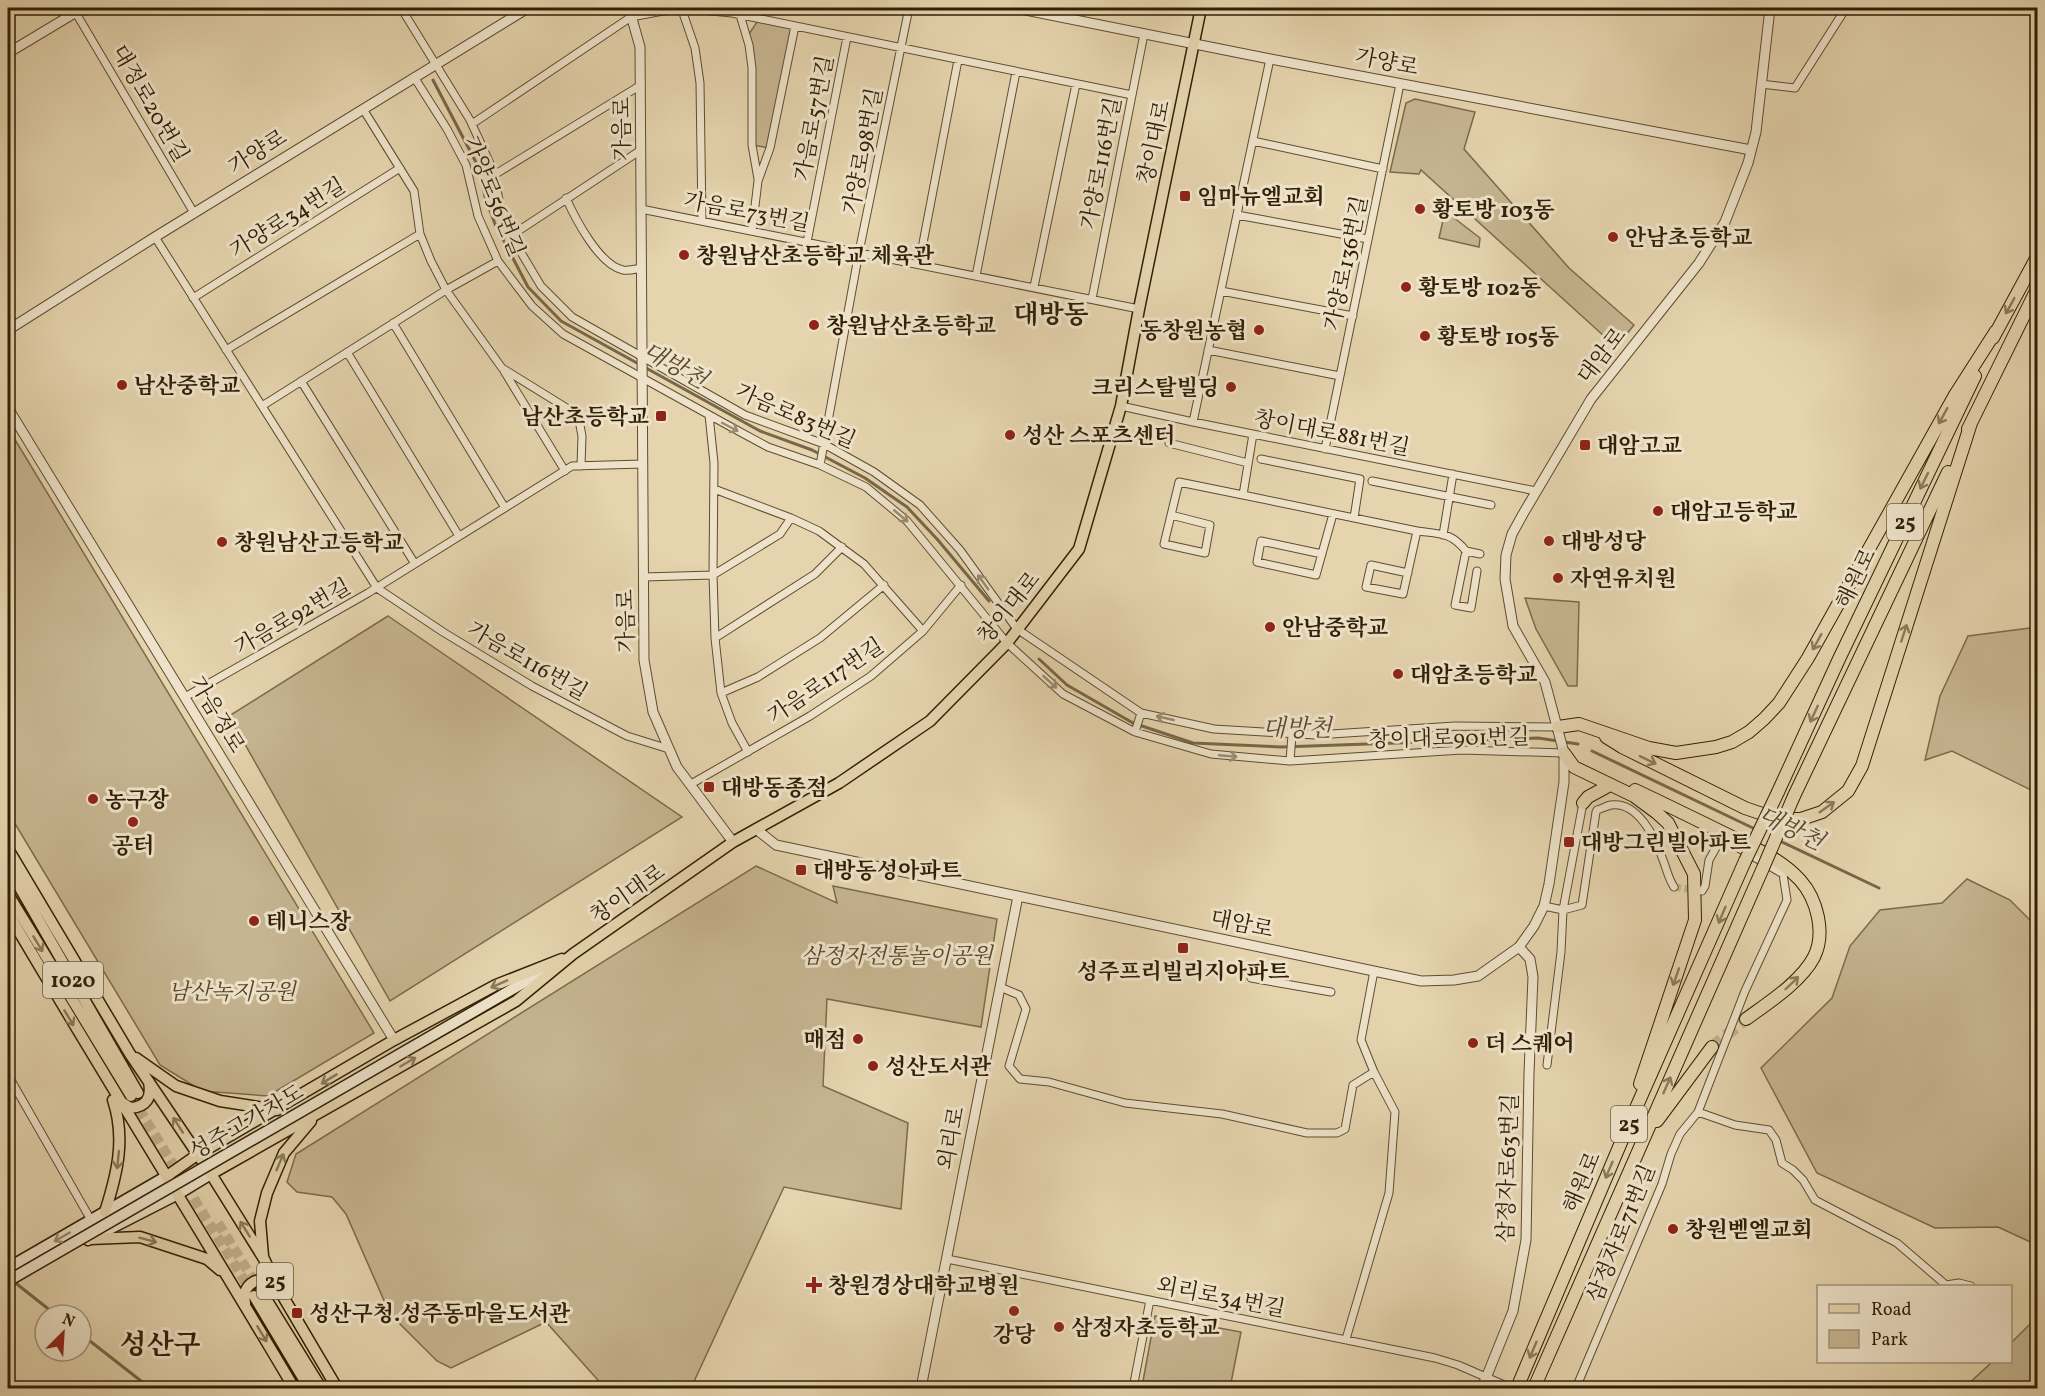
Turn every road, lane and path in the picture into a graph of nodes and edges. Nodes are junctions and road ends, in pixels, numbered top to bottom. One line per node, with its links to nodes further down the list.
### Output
1 (401, 8): 20 (street, 가음로83번길)
2 (528, 8): 20 (street, 가양로)
3 (909, 8): 16 (street, 가양로98번길)
4 (1015, 8): 13 (street, 가양로)
5 (1201, 8): 15 (main road, 창이대로)
6 (1770, 8): 25 (street, 대암로)
7 (1846, 8): 25 (street)
8 (78, 9): 17 (street); 39 (street, 대정로20번길)
9 (682, 10): 10 (street, 가음로57번길); 11 (street, 가음로57번길); 41 (street)
10 (630, 12): 26 (street, 가음로); 29 (street)
11 (740, 15): 12 (street, 가음로57번길); 36 (street, 가음로57번길)
12 (795, 26): 14 (street, 가음로57번길); 36 (street, 가음로57번길)
13 (1144, 34): 15 (street, 가양로); 27 (street, 가양로116번길)
14 (847, 37): 16 (street, 가음로57번길); 47 (street, 가음로57번길)
15 (1193, 44): 18 (street, 가양로); 60 (main road, 창이대로)
16 (901, 48): 19 (street, 가음로57번길); 48 (street, 가양로98번길)
17 (8, 53)
18 (1270, 59): 24 (street, 가양로); 30 (street)
19 (958, 60): 21 (street, 가음로57번길); 51 (street)
20 (435, 64): 22 (street, 가양로); 29 (street, 가음로83번길)
21 (1016, 72): 23 (street, 가음로57번길); 53 (street)
22 (414, 78): 28 (street, 가양로); 50 (street, 가양로56번길)
23 (1076, 84): 27 (street, 가음로57번길); 54 (street)
24 (1400, 84): 32 (street, 가양로); 34 (street, 가양로136번길)
25 (1761, 84): 32 (street, 대암로)
26 (640, 85): 31 (street, 가음로); 35 (street)
27 (1132, 95): 59 (street, 가양로116번길)
28 (363, 109): 33 (street); 39 (street, 가양로)
29 (472, 124): 35 (street, 가음로83번길)
30 (1253, 141): 34 (street); 40 (street)
31 (641, 150): 37 (street); 38 (street, 가음로)
32 (1751, 150): 92 (street, 대암로)
33 (400, 168): 43 (street); 58 (street, 가양로34번길)
34 (1383, 169): 46 (street, 가양로136번길)
35 (494, 175): 44 (street, 가음로83번길)
36 (758, 181): 42 (street, 가음로57번길)
37 (566, 198): 44 (street); 52 (street)
38 (641, 209): 41 (street, 가음로73번길); 52 (street, 가음로)
39 (194, 213): 45 (street, 가양로)
40 (1237, 215): 46 (street); 57 (street)
41 (702, 221): 42 (street, 가음로73번길)
42 (752, 231): 47 (street, 가음로73번길)
43 (420, 234): 56 (street); 65 (street)
44 (512, 235): 68 (street, 가음로83번길)
45 (155, 237): 58 (street); 63 (street, 가양로)
46 (1368, 239): 61 (street, 가양로136번길)
47 (807, 242): 48 (street, 가음로73번길)
48 (860, 252): 51 (street, 가음로73번길); 80 (street, 가양로98번길)
49 (2037, 255): 64 (highway, 해원로 / 25, one-way to 64)
50 (498, 261): 56 (street); 71 (street, 가양로56번길)
51 (919, 264): 53 (street, 가음로73번길)
52 (642, 268): 68 (street, 가음로)
53 (976, 276): 54 (street, 가음로73번길)
54 (1034, 287): 59 (street, 가음로73번길)
55 (2037, 287): 78 (highway, 해원로 / 25)
56 (446, 290): 62 (street); 69 (street)
57 (1221, 291): 61 (street); 66 (street)
58 (194, 298): 65 (street)
59 (1092, 299): 60 (street, 가음로73번길)
60 (1139, 309): 74 (main road, 창이대로)
61 (1353, 316): 70 (street, 가양로136번길)
62 (393, 323): 67 (street); 96 (street)
63 (8, 330)
64 (1996, 331): 124 (highway, one-way to 124); 165 (highway, 해원로 / 25, one-way to 165, bridge)
65 (226, 350): 73 (street)
66 (1208, 350): 70 (street); 77 (street)
67 (346, 352): 72 (street); 103 (street)
68 (642, 358): 71 (street, 가음로); 80 (street, 가음로83번길)
69 (502, 368): 87 (street); 88 (street)
70 (1340, 375): 82 (street, 가양로136번길)
71 (642, 376): 76 (street, 가양로56번길); 84 (street, 가음로)
72 (302, 381): 73 (street); 108 (street)
73 (262, 406): 115 (street)
74 (1121, 406): 77 (street, 창이대로881번길); 116 (main road, 창이대로)
75 (8, 408): 121 (street, 가음정로)
76 (709, 415): 86 (street, 가양로56번길, one-way to 86); 91 (street)
77 (1192, 422): 79 (street, 창이대로881번길)
78 (1971, 423): 124 (highway, one-way to 78); 166 (highway, 해원로 / 25, one-way to 78, bridge)
79 (1253, 434): 82 (street, 창이대로881번길); 85 (street)
80 (824, 444): 86 (street, 가양로98번길); 116 (street, 가음로83번길, one-way to 80)
81 (1169, 444): 85 (street)
82 (1325, 449): 89 (street, 창이대로881번길)
83 (1261, 459): 100 (street)
84 (643, 464): 87 (street, 가음로92번길); 112 (street, 가음로)
85 (1248, 464): 93 (street)
86 (820, 465): 114 (street, 창이대로901번길, one-way to 114)
87 (581, 466): 88 (street, 가음로92번길)
88 (565, 471): 96 (street, 가음로92번길)
89 (1453, 474): 92 (street, 창이대로881번길); 94 (street)
90 (1372, 481): 94 (street)
91 (714, 489): 99 (street); 111 (street)
92 (1536, 490): 123 (street, 대암로)
93 (1243, 495): 97 (street); 98 (street)
94 (1450, 497): 95 (street); 102 (street)
95 (1491, 505)
96 (505, 508): 103 (street, 가음로92번길)
97 (1333, 514): 100 (street); 106 (street)
98 (1171, 515): 98 (street)
99 (791, 518): 104 (street); 111 (street)
100 (1354, 518): 101 (street)
101 (1417, 531): 102 (street); 110 (street)
102 (1443, 535): 105 (street)
103 (459, 536): 108 (street, 가음로92번길)
104 (842, 547): 113 (street); 118 (street)
105 (1466, 551): 107 (street); 109 (street)
106 (1322, 554): 106 (street)
107 (1480, 554)
108 (415, 564): 115 (street, 가음로92번길)
109 (1477, 571)
110 (1408, 573): 110 (street)
111 (713, 575): 112 (street); 118 (street)
112 (644, 577): 127 (street, 가음로)
113 (884, 585): 117 (street); 120 (street)
114 (961, 585): 117 (street, 가음로117번길); 119 (street, 창이대로901번길)
115 (377, 588): 121 (street, 가음로92번길); 127 (street, 가음로116번길)
116 (1017, 629): 119 (main road, 창이대로); 122 (street)
117 (922, 631): 128 (street, 가음로117번길)
118 (715, 638): 120 (street)
119 (1007, 643): 125 (street, 창이대로901번길, one-way to 125); 134 (main road, 창이대로)
120 (721, 693): 128 (street)
121 (185, 697): 153 (street, 가음정로)
122 (1141, 713): 125 (street); 126 (street, one-way to 122)
123 (1558, 727): 124 (highway); 126 (street); 129 (street, 대암로)
124 (1598, 731)
125 (1135, 732): 130 (street, 창이대로901번길, one-way to 130)
126 (1292, 735): 130 (street)
127 (669, 749): 131 (street, 가음로)
128 (748, 752): 131 (street, 가음로117번길)
129 (1564, 753): 130 (street, 창이대로901번길); 132 (highway); 142 (street, 대암로); 152 (highway, one-way to 129)
130 (1290, 761)
131 (692, 784): 135 (street, 가음로)
132 (1610, 785): 133 (highway); 165 (highway, one-way to 165)
133 (1583, 803): 143 (street)
134 (756, 829): 135 (main road, 창이대로); 141 (street, 대암로)
135 (733, 842): 146 (main road, 창이대로)
136 (8, 849): 155 (main road)
137 (8, 867): 140 (main road, 1020, one-way to 137)
138 (1674, 887): 143 (street)
139 (1702, 891): 163 (street, 삼정자로71번길)
140 (8, 894)
141 (1018, 896): 147 (street, 대암로); 149 (street, 외리로)
142 (1544, 906): 143 (street); 145 (street, 대암로)
143 (1563, 910): 156 (street)
144 (8, 913): 160 (main road, one-way to 160)
145 (1519, 947): 147 (street, 대암로); 187 (street, 삼정자로63번길)
146 (573, 954): 151 (main road, 창이대로); 153 (main road, one-way to 153); 164 (main road, one-way to 146)
147 (1374, 971): 157 (street)
148 (1251, 978): 150 (street)
149 (1000, 987): 157 (street); 175 (street, 외리로)
150 (1331, 992)
151 (504, 994): 178 (main road, 성주고가차도, bridge)
152 (1746, 1019)
153 (394, 1040): 162 (main road, one-way to 162)
154 (1712, 1047): 166 (highway)
155 (130, 1054): 159 (main road); 162 (main road)
156 (1547, 1065)
157 (1374, 1072): 186 (street)
158 (8, 1075): 172 (street)
159 (148, 1079): 161 (main road); 167 (main road, one-way to 159)
160 (108, 1083): 161 (main road); 171 (main road, one-way to 171)
161 (117, 1098): 169 (main road)
162 (277, 1110): 167 (main road)
163 (1698, 1112): 180 (street); 197 (street, 삼정자로71번길)
164 (319, 1113): 168 (main road); 174 (main road, one-way to 164)
165 (1625, 1133): 188 (highway, 해원로 / 25, one-way to 188)
166 (1642, 1142): 196 (highway, 해원로 / 25)
167 (197, 1155): 168 (main road); 169 (main road)
168 (211, 1174): 170 (main road); 174 (main road, 25, one-way to 168)
169 (167, 1176): 170 (main road); 171 (main road)
170 (178, 1194): 173 (main road); 177 (main road)
171 (105, 1212): 172 (main road)
172 (91, 1220): 176 (main road, one-way to 176)
173 (90, 1239): 177 (main road, one-way to 177); 182 (main road)
174 (264, 1259): 183 (main road, 25)
175 (946, 1259): 184 (street, 외리로34번길); 193 (street, 외리로)
176 (8, 1268)
177 (227, 1275): 185 (main road)
178 (8, 1281)
179 (1946, 1285): 181 (street)
180 (1946, 1285)
181 (1965, 1285)
182 (8, 1287)
183 (278, 1288): 185 (main road); 192 (main road, 25)
184 (1150, 1300): 186 (street, 외리로34번길); 194 (street)
185 (246, 1306): 189 (main road, one-way to 189)
186 (1346, 1339): 187 (street, 외리로34번길)
187 (1486, 1377): 188 (street, 외리로34번길); 195 (street, 삼정자로63번길)
188 (1511, 1388)
189 (294, 1389)
190 (309, 1389): 191 (main road, 25)
191 (321, 1389)
192 (337, 1389)
193 (921, 1389)
194 (1133, 1389)
195 (1482, 1389)
196 (1534, 1389)
197 (1576, 1389)

